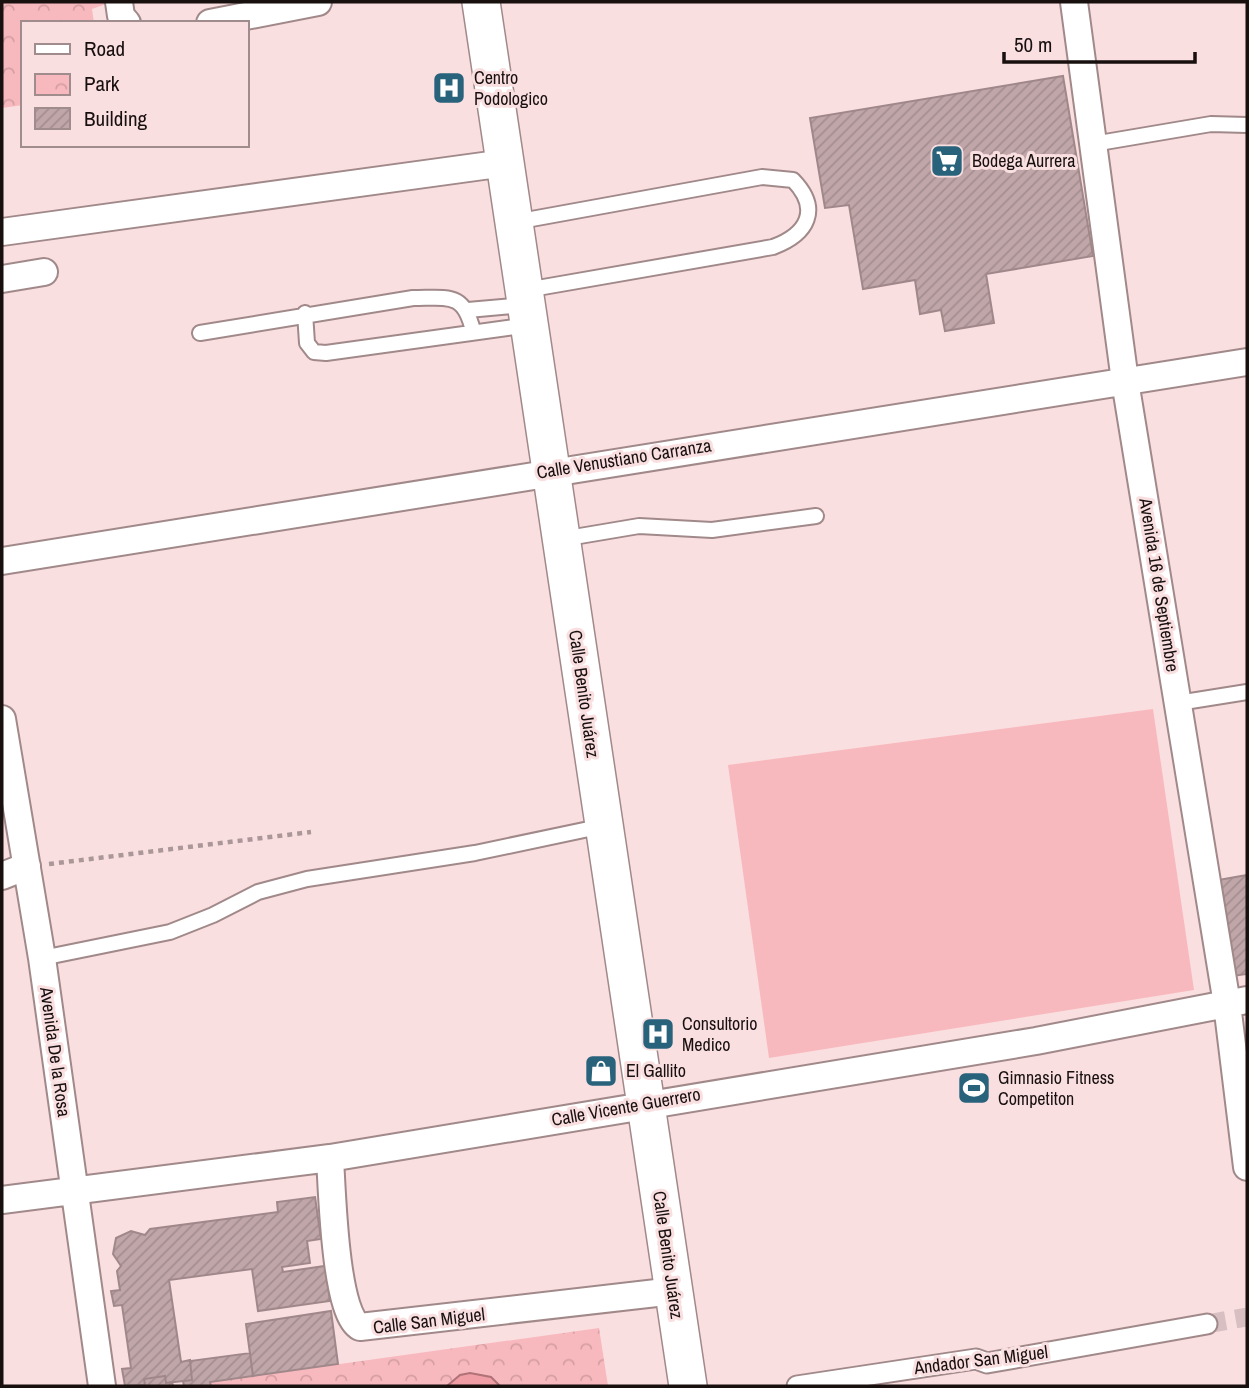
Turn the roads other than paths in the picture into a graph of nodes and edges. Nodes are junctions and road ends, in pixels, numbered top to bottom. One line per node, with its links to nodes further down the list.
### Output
1 (119, 2): 5 (street)
2 (318, 2): 6 (street)
3 (481, 2): 9 (main road, Calle Benito Juárez)
4 (1074, 2): 8 (street, Avenida 16 de Septiembre)
5 (125, 21)
6 (220, 21)
7 (1247, 125): 8 (lane)
8 (1093, 144): 20 (street, Avenida 16 de Septiembre)
9 (505, 163): 10 (main road, Calle Benito Juárez); 11 (street)
10 (514, 222): 14 (main road, Calle Benito Juárez); 14 (lane)
11 (2, 232)
12 (44, 272): 13 (street)
13 (2, 279)
14 (526, 306): 15 (lane); 17 (lane); 21 (main road, Calle Benito Juárez)
15 (468, 310): 16 (lane); 17 (lane)
16 (305, 313): 17 (lane); 18 (lane)
17 (473, 331)
18 (200, 333)
19 (1247, 362): 20 (street, Calle Venustiano Carranza)
20 (1125, 381): 21 (street, Calle Venustiano Carranza); 26 (street, Avenida 16 de Septiembre)
21 (551, 471): 23 (main road, Calle Benito Juárez); 24 (street, Calle Venustiano Carranza)
22 (816, 516): 23 (lane)
23 (561, 539): 28 (main road, Calle Benito Juárez)
24 (2, 561)
25 (1247, 692): 26 (lane)
26 (1178, 703): 32 (street, Avenida 16 de Septiembre)
27 (2, 719): 29 (street, Avenida De la Rosa)
28 (604, 826): 31 (lane); 33 (main road, Calle Benito Juárez)
29 (27, 866): 30 (street); 31 (street, Avenida De la Rosa)
30 (2, 876)
31 (42, 958): 37 (street, Avenida De la Rosa)
32 (1237, 1002): 33 (street, Calle Vicente Guerrero); 34 (street, Avenida 16 de Septiembre)
33 (646, 1103): 35 (street, Calle Vicente Guerrero); 39 (main road, Calle Benito Juárez)
34 (1245, 1126): 36 (street, Avenida 16 de Septiembre)
35 (330, 1158): 37 (street, Calle Vicente Guerrero); 39 (street, Calle San Miguel)
36 (1247, 1167)
37 (76, 1192): 38 (street, Calle Vicente Guerrero); 41 (street, Avenida De la Rosa)
38 (2, 1200)
39 (674, 1291): 42 (main road, Calle Benito Juárez)
40 (1207, 1324): 43 (street, Andador San Miguel)
41 (102, 1386)
42 (688, 1386)
43 (797, 1386)

